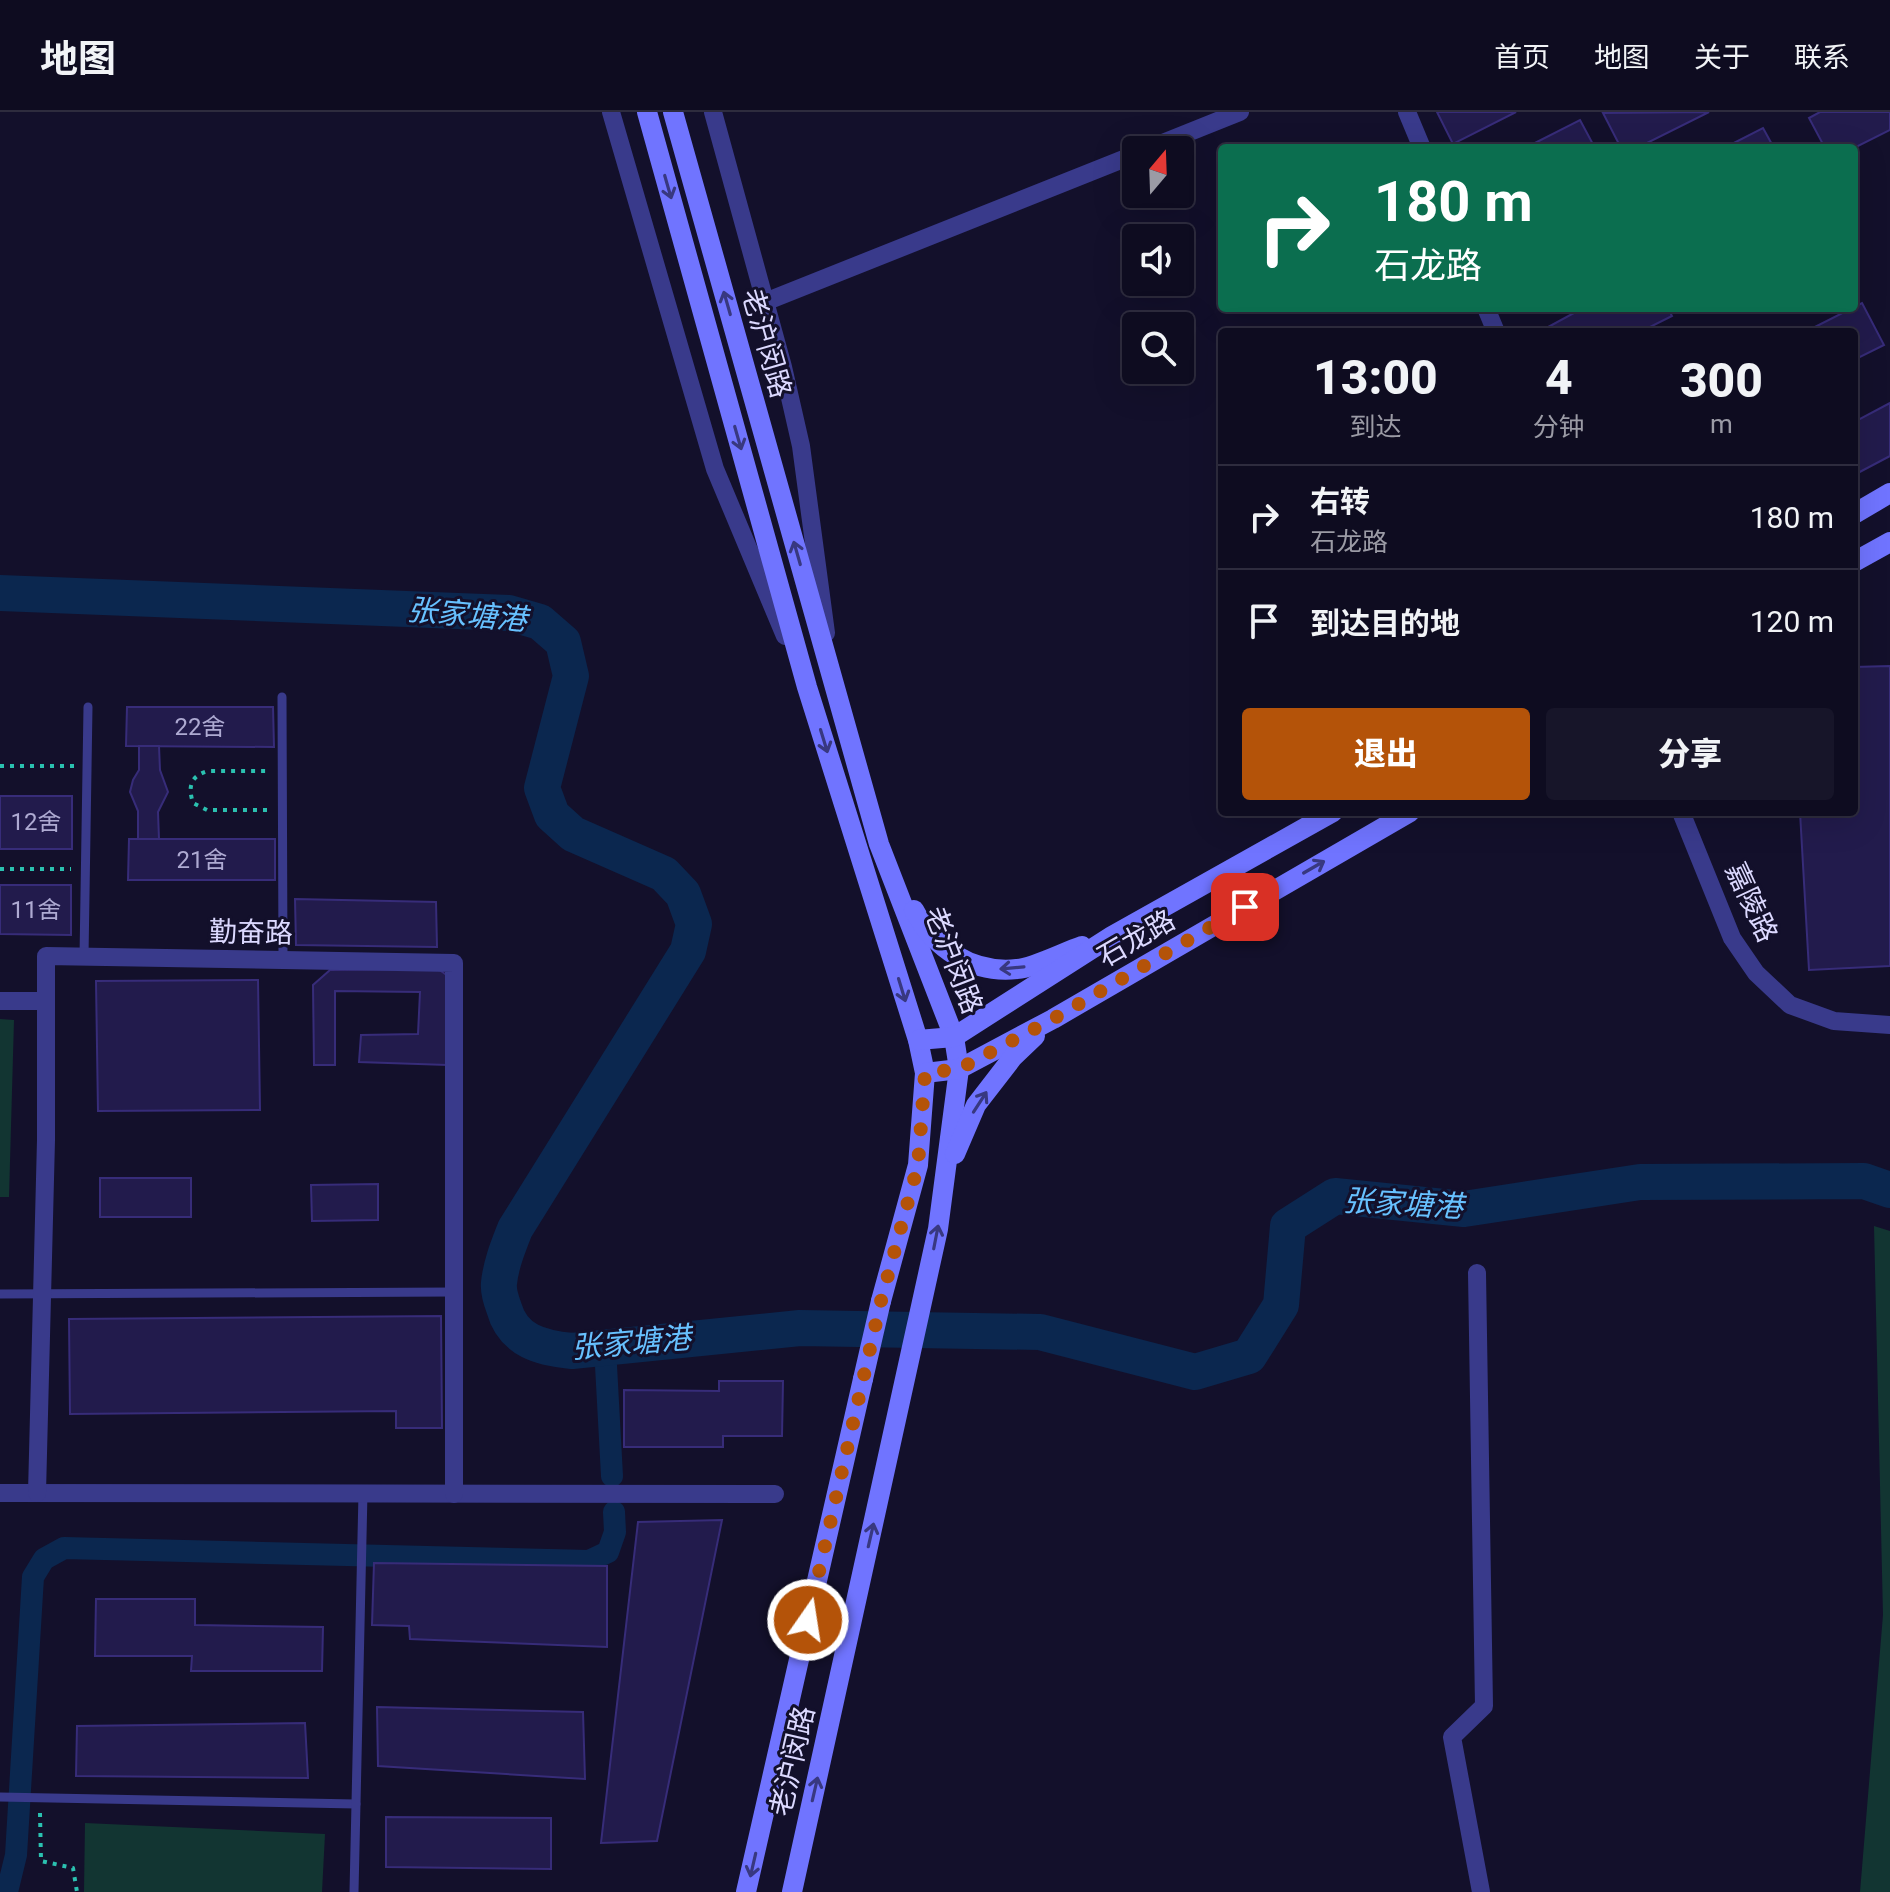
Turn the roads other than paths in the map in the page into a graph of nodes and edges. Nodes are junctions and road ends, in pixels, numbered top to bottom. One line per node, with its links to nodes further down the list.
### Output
1 (611, 112): 16 (street)
2 (647, 112): 16 (main road, 老沪闵路, one-way to 16)
3 (673, 112): 15 (main road, 老沪闵路, one-way to 3)
4 (713, 112): 10 (street)
5 (1240, 112): 7 (street)
6 (1407, 112): 8 (street)
7 (1180, 136)
8 (1420, 144)
9 (1122, 160): 10 (street)
10 (765, 302): 15 (street)
11 (1890, 493): 12 (main road)
12 (1858, 512)
13 (1890, 542): 14 (main road)
14 (1858, 560)
15 (833, 680): 22 (main road, 老沪闵路)
16 (807, 687): 31 (main road, 老沪闵路, one-way to 31)
17 (282, 697): 25 (lane)
18 (88, 707): 24 (lane)
19 (1326, 816): 23 (main road, 石龙路)
20 (1403, 816): 28 (main road, 石龙路, one-way to 20)
21 (1683, 816): 29 (street, 嘉陵路)
22 (879, 844): 23 (main road, one-way to 22); 30 (main road, 老沪闵路)
23 (1112, 936): 30 (main road, 石龙路)
24 (84, 957): 25 (street, 勤奋路); 27 (street, 勤奋路)
25 (283, 959): 36 (street, 勤奋路)
26 (0, 1001): 27 (street)
27 (45, 1001): 37 (street)
28 (1053, 1019): 32 (main road, 石龙路); 34 (main road, one-way to 28)
29 (1890, 1025)
30 (954, 1037): 31 (main road, 石龙路); 32 (main road, 老沪闵路)
31 (918, 1040): 33 (main road, 老沪闵路)
32 (959, 1069): 33 (main road, 石龙路); 34 (main road, 老沪闵路)
33 (925, 1073): 47 (main road, 老沪闵路, one-way to 47, bridge)
34 (946, 1172): 48 (main road, 老沪闵路, one-way to 34)
35 (1477, 1273): 49 (street)
36 (454, 1292): 37 (lane); 42 (street)
37 (42, 1293): 38 (lane); 40 (street)
38 (0, 1294)
39 (0, 1493): 40 (street)
40 (37, 1493): 41 (street)
41 (363, 1493): 42 (street); 45 (lane)
42 (454, 1494): 43 (street)
43 (775, 1494)
44 (2, 1797): 45 (lane)
45 (356, 1804): 46 (lane)
46 (354, 1892)
47 (746, 1892)
48 (792, 1892)
49 (1481, 1892)

